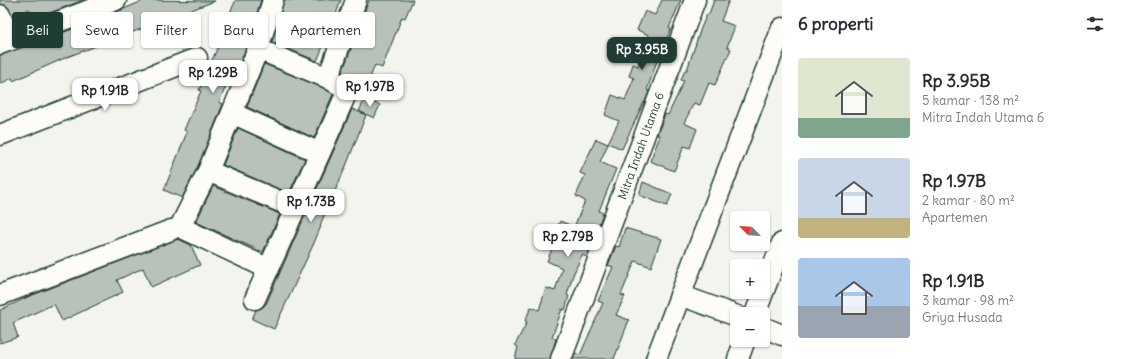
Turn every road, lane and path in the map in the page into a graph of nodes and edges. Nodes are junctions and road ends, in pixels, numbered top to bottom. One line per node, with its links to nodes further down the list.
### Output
1 (116, 0): 7 (street)
2 (273, 0): 8 (street)
3 (356, 0): 10 (street)
4 (695, 0): 27 (street, Mitra Indah Utama 6)
5 (0, 15): 7 (street)
6 (782, 28): 20 (street)
7 (5, 42)
8 (258, 49): 10 (street); 11 (street)
9 (197, 58): 12 (street)
10 (328, 78): 13 (street)
11 (232, 113): 13 (street); 14 (street)
12 (0, 135)
13 (320, 153): 15 (street)
14 (208, 171): 15 (street); 18 (street)
15 (295, 208): 18 (street)
16 (171, 230): 19 (street)
17 (782, 243): 22 (street)
18 (269, 269): 21 (street)
19 (0, 295)
20 (680, 295): 23 (street); 28 (street)
21 (255, 299)
22 (758, 307)
23 (730, 313)
24 (770, 330): 25 (street)
25 (782, 335)
26 (742, 347): 29 (street)
27 (562, 359)
28 (656, 359)
29 (738, 359)

